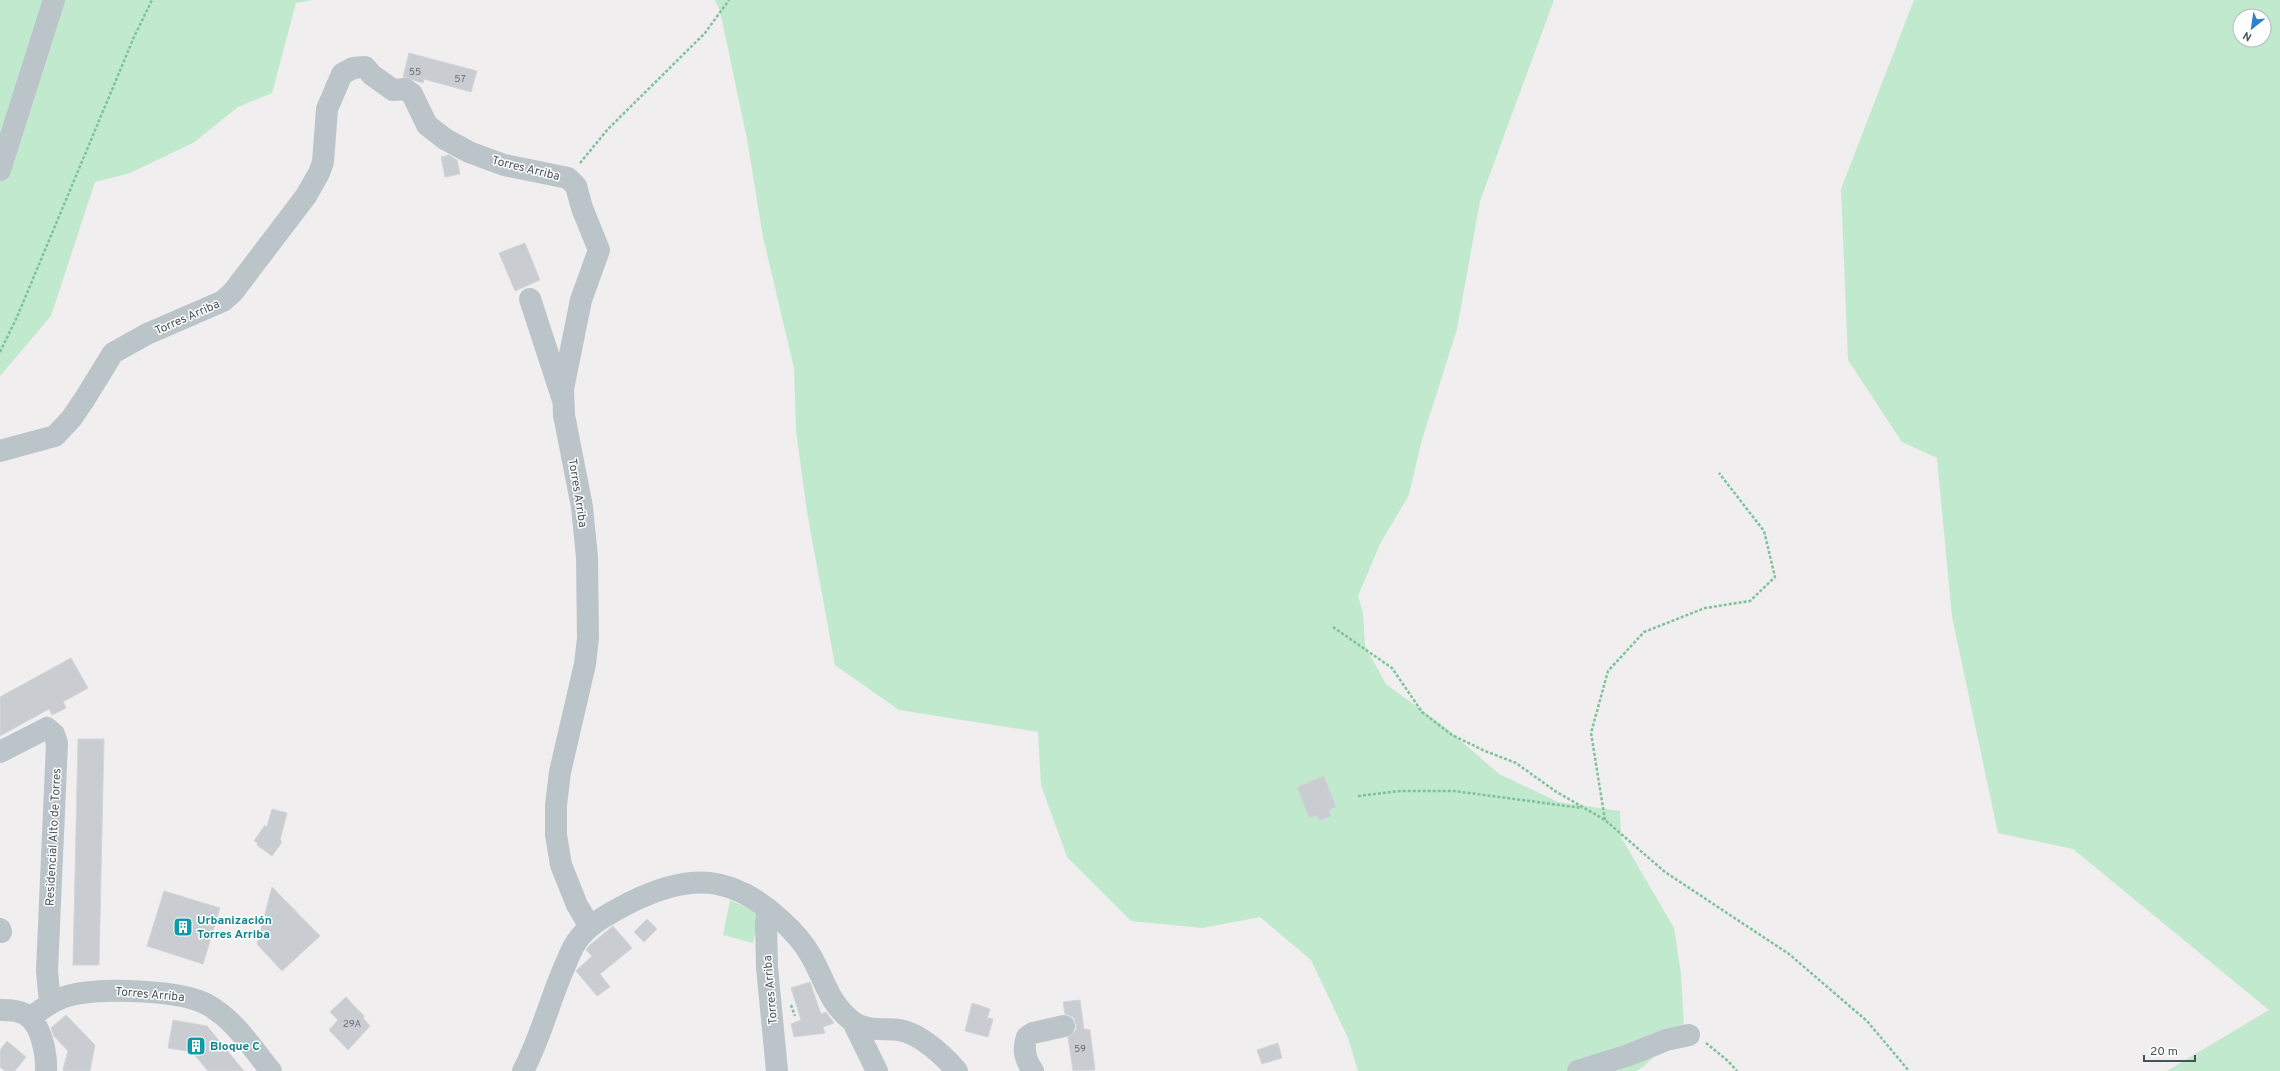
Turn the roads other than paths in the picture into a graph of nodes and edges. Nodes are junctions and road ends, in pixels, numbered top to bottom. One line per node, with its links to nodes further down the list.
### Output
1 (54, 0): 2 (street)
2 (0, 170)
3 (530, 299): 4 (street)
4 (563, 400): 5 (street, Torres Arriba); 8 (street, Torres Arriba)
5 (0, 451)
6 (0, 752): 9 (street, Residencial Alto de Torres)
7 (768, 909): 8 (street); 12 (street); 18 (street, Torres Arriba)
8 (590, 927): 17 (street)
9 (50, 1003): 11 (street, Torres Arriba); 16 (street, Torres Arriba)
10 (0, 1010): 11 (street)
11 (30, 1018): 15 (street)
12 (853, 1022): 19 (street); 20 (street)
13 (1064, 1026): 21 (street)
14 (1689, 1035): 22 (street)
15 (46, 1071)
16 (271, 1071)
17 (523, 1071)
18 (777, 1071)
19 (877, 1071)
20 (957, 1071)
21 (1033, 1071)
22 (1578, 1071)

